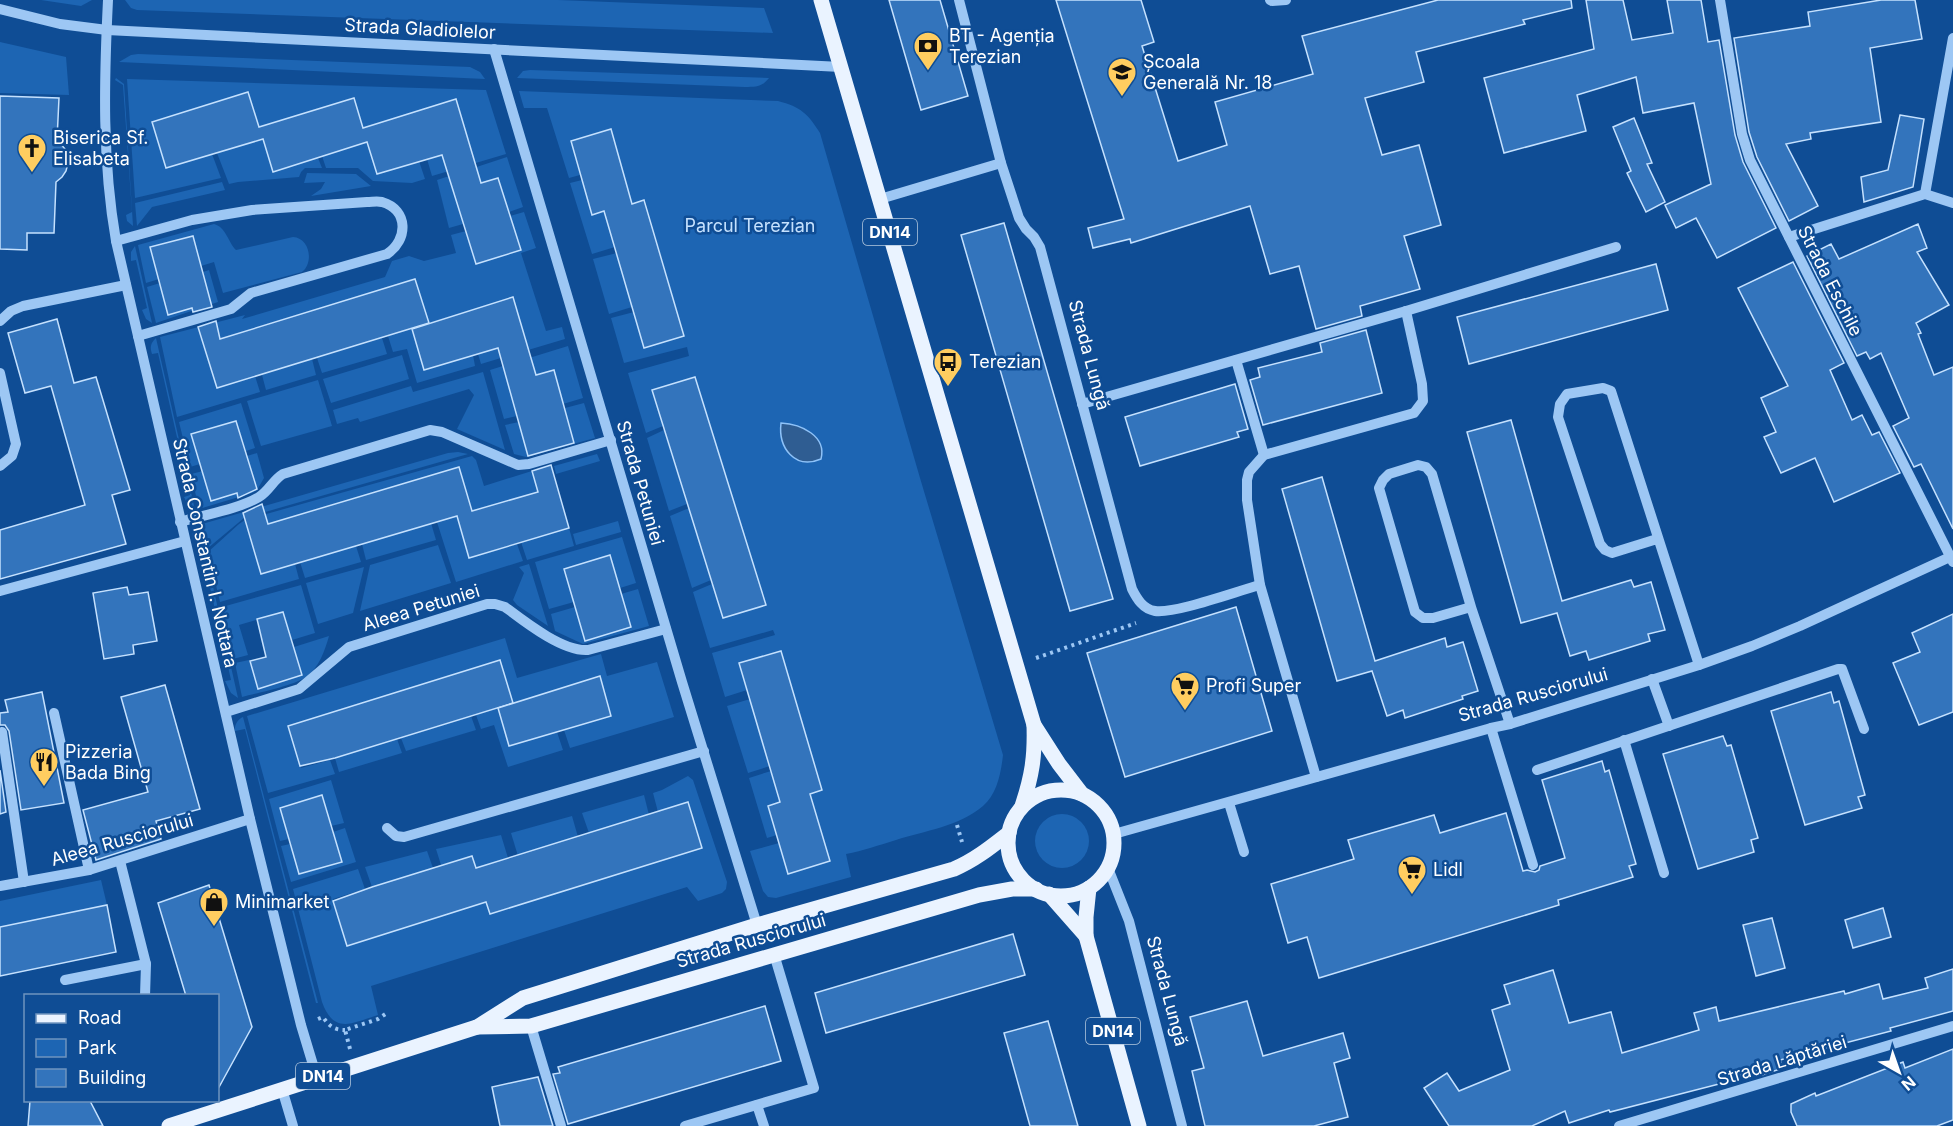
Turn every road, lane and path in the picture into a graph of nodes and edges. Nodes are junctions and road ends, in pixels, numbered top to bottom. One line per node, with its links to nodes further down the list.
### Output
1 (108, 0): 8 (street, Strada Constantin I. Nottara)
2 (821, 0): 11 (main road, DN14)
3 (959, 0): 12 (street, Strada Lungă)
4 (1270, 0): 5 (street)
5 (1286, 0)
6 (1720, 0): 16 (street, Strada Eschile)
7 (0, 9): 8 (street, Strada Gladiolelor)
8 (107, 30): 10 (street, Strada Gladiolelor); 17 (street, Strada Constantin I. Nottara)
9 (1953, 38): 13 (street)
10 (494, 49): 11 (street, Strada Gladiolelor); 26 (street, Strada Petuniei)
11 (841, 67): 14 (main road, DN14)
12 (1001, 163): 14 (street); 25 (street, Strada Lungă)
13 (1925, 194): 15 (street); 16 (street)
14 (880, 200): 38 (main road, DN14)
15 (1953, 202)
16 (1789, 237): 32 (street, Strada Eschile)
17 (116, 241): 19 (street, Strada Constantin I. Nottara); 22 (street)
18 (1616, 246): 20 (street)
19 (126, 285): 21 (street); 22 (street, Strada Constantin I. Nottara)
20 (1406, 311): 23 (street); 27 (street)
21 (0, 321)
22 (138, 336): 29 (street, Strada Constantin I. Nottara)
23 (1236, 360): 25 (street); 27 (street)
24 (0, 374): 28 (street)
25 (1082, 404): 33 (street, Strada Lungă)
26 (611, 440): 29 (street); 37 (street, Strada Petuniei)
27 (1264, 455): 33 (street)
28 (0, 466)
29 (180, 522): 31 (street, Strada Constantin I. Nottara)
30 (1657, 539): 30 (street); 39 (street)
31 (185, 541): 34 (street); 41 (street, Strada Constantin I. Nottara)
32 (1952, 559): 39 (street, Strada Rusciorului)
33 (1260, 585): 52 (street)
34 (0, 591)
35 (1471, 607): 35 (street); 43 (street)
36 (1140, 622): 38 (path)
37 (666, 629): 41 (street, Aleea Petuniei); 50 (street, Strada Petuniei)
38 (1016, 665): 44 (main road, DN14)
39 (1699, 665): 40 (street, Strada Rusciorului)
40 (1652, 679): 43 (street, Strada Rusciorului); 45 (street)
41 (226, 712): 56 (street, Strada Constantin I. Nottara)
42 (54, 713): 64 (street)
43 (1510, 724): 46 (street, Strada Rusciorului)
44 (1034, 725): 53 (main road, DN14); 55 (main road, DN14)
45 (1669, 726): 47 (street); 49 (street)
46 (1491, 728): 52 (street, Strada Rusciorului); 62 (street)
47 (1864, 729)
48 (2, 732): 66 (street)
49 (1624, 740): 51 (street); 65 (street)
50 (704, 751): 57 (street); 70 (street, Strada Petuniei)
51 (1537, 770)
52 (1317, 777): 54 (street, Strada Rusciorului)
53 (1082, 794): 55 (main road); 59 (main road, DN14)
54 (1229, 803): 59 (street, Strada Rusciorului); 60 (street)
55 (1022, 806): 58 (main road, DN14)
56 (250, 819): 61 (street, Aleea Rusciorului); 77 (street, Strada Constantin I. Nottara)
57 (387, 828)
58 (1009, 833): 69 (main road); 70 (main road, Strada Rusciorului)
59 (1114, 834): 63 (main road)
60 (1244, 852)
61 (120, 861): 64 (street, Aleea Rusciorului); 73 (street)
62 (1533, 865)
63 (1108, 868): 68 (main road); 92 (street, Strada Lungă)
64 (89, 870): 66 (street, Aleea Rusciorului)
65 (1664, 873)
66 (24, 882): 67 (street, Aleea Rusciorului)
67 (0, 886)
68 (1089, 888): 69 (main road, DN14); 71 (main road, DN14)
69 (1042, 892): 71 (main road); 72 (main road, Strada Rusciorului / DN14)
70 (757, 926): 80 (main road, Strada Rusciorului)
71 (1086, 936): 91 (main road, DN14)
72 (774, 954): 78 (main road, Strada Rusciorului / DN14); 85 (street)
73 (146, 964): 74 (street); 75 (street)
74 (65, 980)
75 (145, 994)
76 (387, 1013): 81 (path)
77 (301, 1025): 81 (path); 83 (street, Strada Constantin I. Nottara)
78 (531, 1026): 80 (main road, Strada Rusciorului / DN14); 88 (street)
79 (1953, 1026): 93 (street, Strada Lăptăriei)
80 (477, 1027): 82 (main road, Strada Rusciorului / DN14)
81 (345, 1029): 82 (path)
82 (356, 1065): 83 (main road, Strada Rusciorului / DN14)
83 (317, 1078): 84 (main road, Strada Rusciorului / DN14)
84 (282, 1089): 86 (main road, Strada Rusciorului / DN14); 87 (street)
85 (758, 1105): 89 (street); 90 (street)
86 (169, 1126)
87 (293, 1126)
88 (561, 1126)
89 (685, 1126)
90 (764, 1126)
91 (1139, 1126)
92 (1182, 1126)
93 (1619, 1126)

